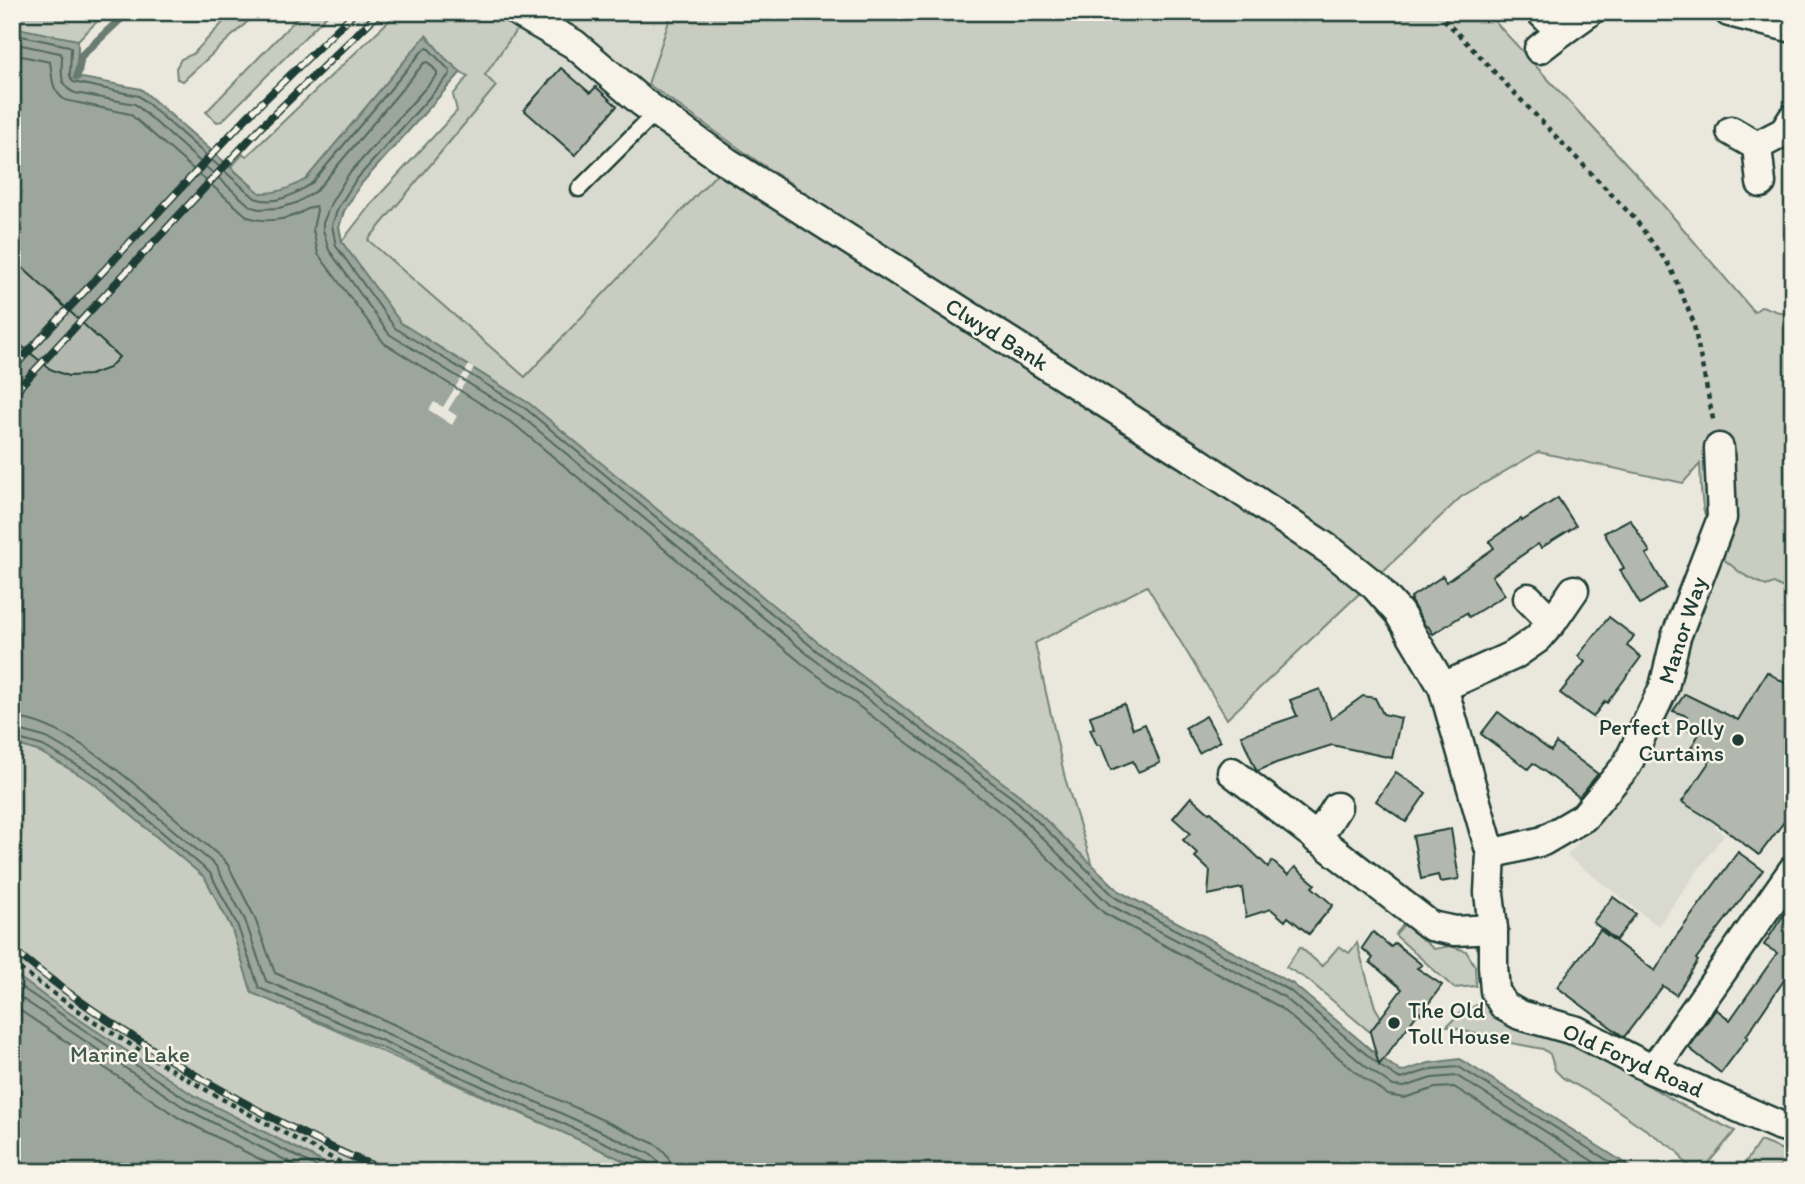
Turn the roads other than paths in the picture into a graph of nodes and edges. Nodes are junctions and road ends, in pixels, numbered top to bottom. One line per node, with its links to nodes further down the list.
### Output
1 (518, 12): 6 (street, Clwyd Bank)
2 (1541, 12): 3 (street)
3 (1589, 12)
4 (1729, 12): 5 (street)
5 (1793, 28)
6 (656, 112): 11 (lane); 16 (street, Clwyd Bank)
7 (1793, 118): 9 (street)
8 (1731, 131): 9 (street)
9 (1757, 146): 10 (street)
10 (1761, 183)
11 (579, 189)
12 (1718, 448): 20 (street, Manor Way)
13 (1574, 590): 15 (street)
14 (1528, 598): 15 (street)
15 (1552, 622): 16 (street)
16 (1443, 687): 20 (street, Clwyd Bank)
17 (1232, 772): 19 (street)
18 (1337, 807): 19 (street)
19 (1317, 839): 22 (street)
20 (1491, 854): 22 (street, Old Foryd Road)
21 (1793, 870): 23 (street)
22 (1493, 929): 23 (street, Old Foryd Road)
23 (1653, 1070): 24 (street, Old Foryd Road)
24 (1793, 1129)

